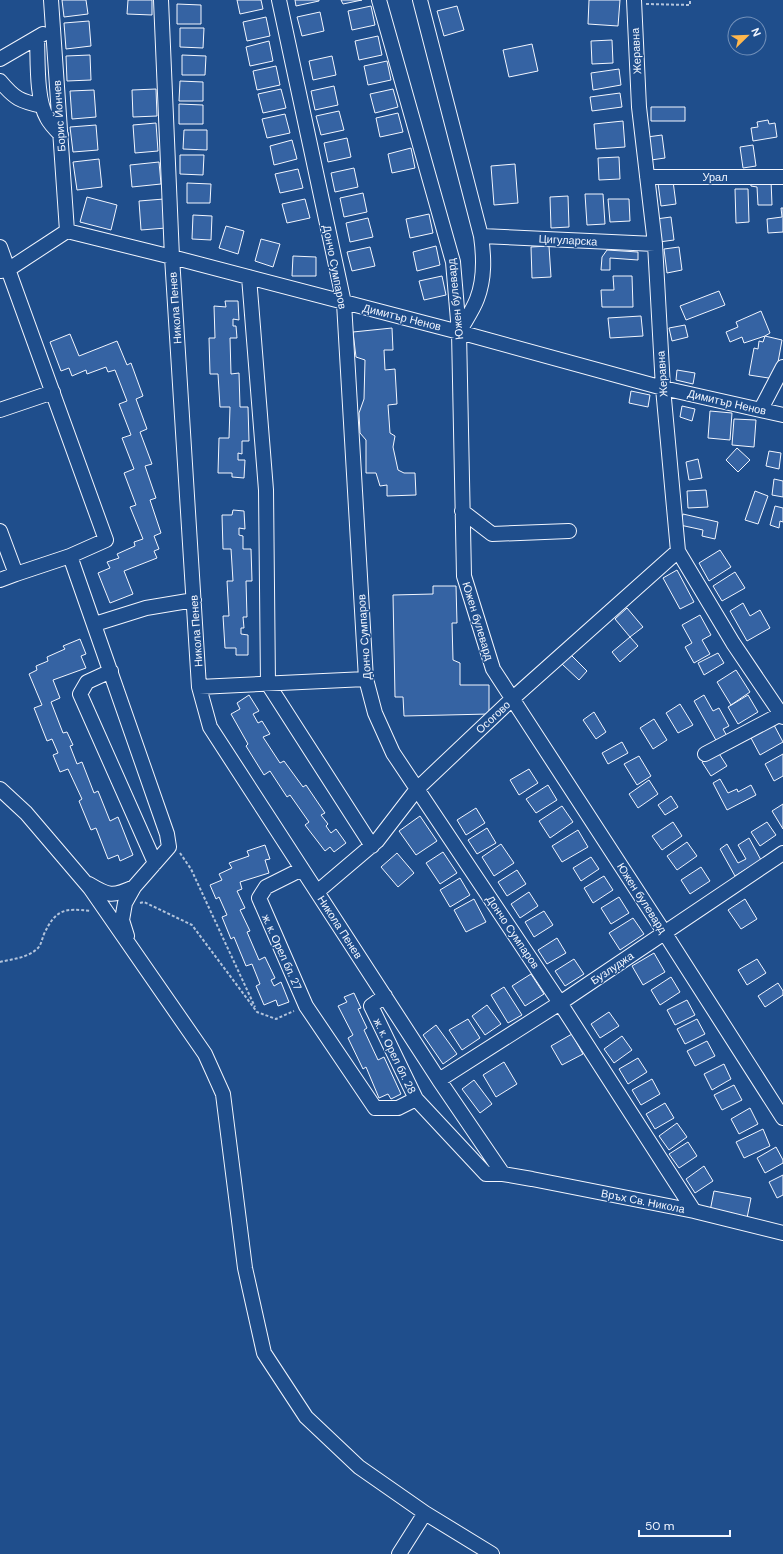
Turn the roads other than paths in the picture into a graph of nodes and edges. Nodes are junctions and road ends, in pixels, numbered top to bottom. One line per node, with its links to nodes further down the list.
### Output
1 (51, 0): 7 (street, Борис Йончев)
2 (161, 0): 19 (street, Никола Пенев)
3 (279, 0): 22 (street, Дончо Сумпаров)
4 (379, 0): 23 (street, Южен булевард)
5 (420, 0): 16 (street)
6 (634, 2): 13 (street, Жеравна)
7 (53, 26): 8 (street); 12 (street, Борис Йончев)
8 (37, 38): 9 (street); 11 (street)
9 (0, 59)
10 (0, 81): 11 (street)
11 (42, 106): 12 (street)
12 (61, 135): 15 (street, Борис Йончев)
13 (647, 177): 14 (street, Урал); 17 (street, Жеравна)
14 (783, 177)
15 (67, 231): 19 (street, Димитър Ненов); 20 (street)
16 (481, 236): 17 (street, Цигуларска); 23 (street)
17 (655, 244): 25 (street, Жеравна)
18 (0, 246): 20 (street)
19 (172, 257): 21 (street, Димитър Ненов); 37 (street, Никола Пенев)
20 (4, 270): 26 (street)
21 (249, 277): 22 (street, Димитър Ненов); 41 (street)
22 (344, 303): 23 (street, Димитър Ненов); 40 (street, Дончо Сумпаров)
23 (459, 332): 25 (street, Димитър Ненов); 30 (street, Южен булевард)
24 (783, 367): 27 (street)
25 (663, 388): 27 (street, Димитър Ненов); 33 (street, Жеравна)
26 (53, 392): 28 (street); 34 (street)
27 (761, 409): 29 (street, Димитър Ненов)
28 (0, 410)
29 (783, 415)
30 (462, 511): 32 (street); 43 (street, Южен булевард)
31 (0, 531): 35 (street)
32 (569, 531)
33 (678, 551): 43 (street, Осогово); 44 (street, Жеравна)
34 (70, 556): 35 (street); 38 (street)
35 (16, 574): 36 (street)
36 (0, 580)
37 (194, 600): 38 (street); 42 (street, Никола Пенев)
38 (95, 624): 39 (street)
39 (111, 671): 50 (street); 50 (street)
40 (366, 679): 41 (street); 47 (street, Дончо Сумпаров)
41 (268, 684): 42 (street); 48 (street)
42 (199, 687): 51 (street, Никола Пенев)
43 (512, 699): 47 (street, Осогово); 55 (street, Южен булевард)
44 (782, 715): 45 (street)
45 (705, 754)
46 (0, 789): 52 (street)
47 (417, 789): 48 (street, Осогово); 58 (street, Дончо Сумпаров)
48 (372, 846): 54 (street, Осогово)
49 (783, 853): 55 (street, Бузлуджа)
50 (155, 863): 53 (street)
51 (302, 869): 54 (street, Никола Пенев); 60 (street, ж. к. Орел бл. 27)
52 (85, 882): 53 (street); 56 (street)
53 (134, 887): 56 (street)
54 (317, 892): 57 (street, Никола Пенев)
55 (664, 932): 58 (street, Бузлуджа); 61 (street, Южен булевард)
56 (132, 948): 65 (street)
57 (385, 996): 59 (street, Никола Пенев); 60 (street, ж. к. Орел бл. 28)
58 (560, 1003): 59 (street, Бузлуджа); 63 (street, Дончо Сумпаров)
59 (439, 1080): 62 (street, Никола Пенев)
60 (416, 1099): 62 (street, Връх Св. Никола)
61 (783, 1118)
62 (503, 1174): 63 (street, Връх Св. Никола)
63 (694, 1211): 64 (street, Връх Св. Никола)
64 (783, 1233)
65 (424, 1512): 66 (street); 67 (street)
66 (400, 1554)
67 (492, 1554)

